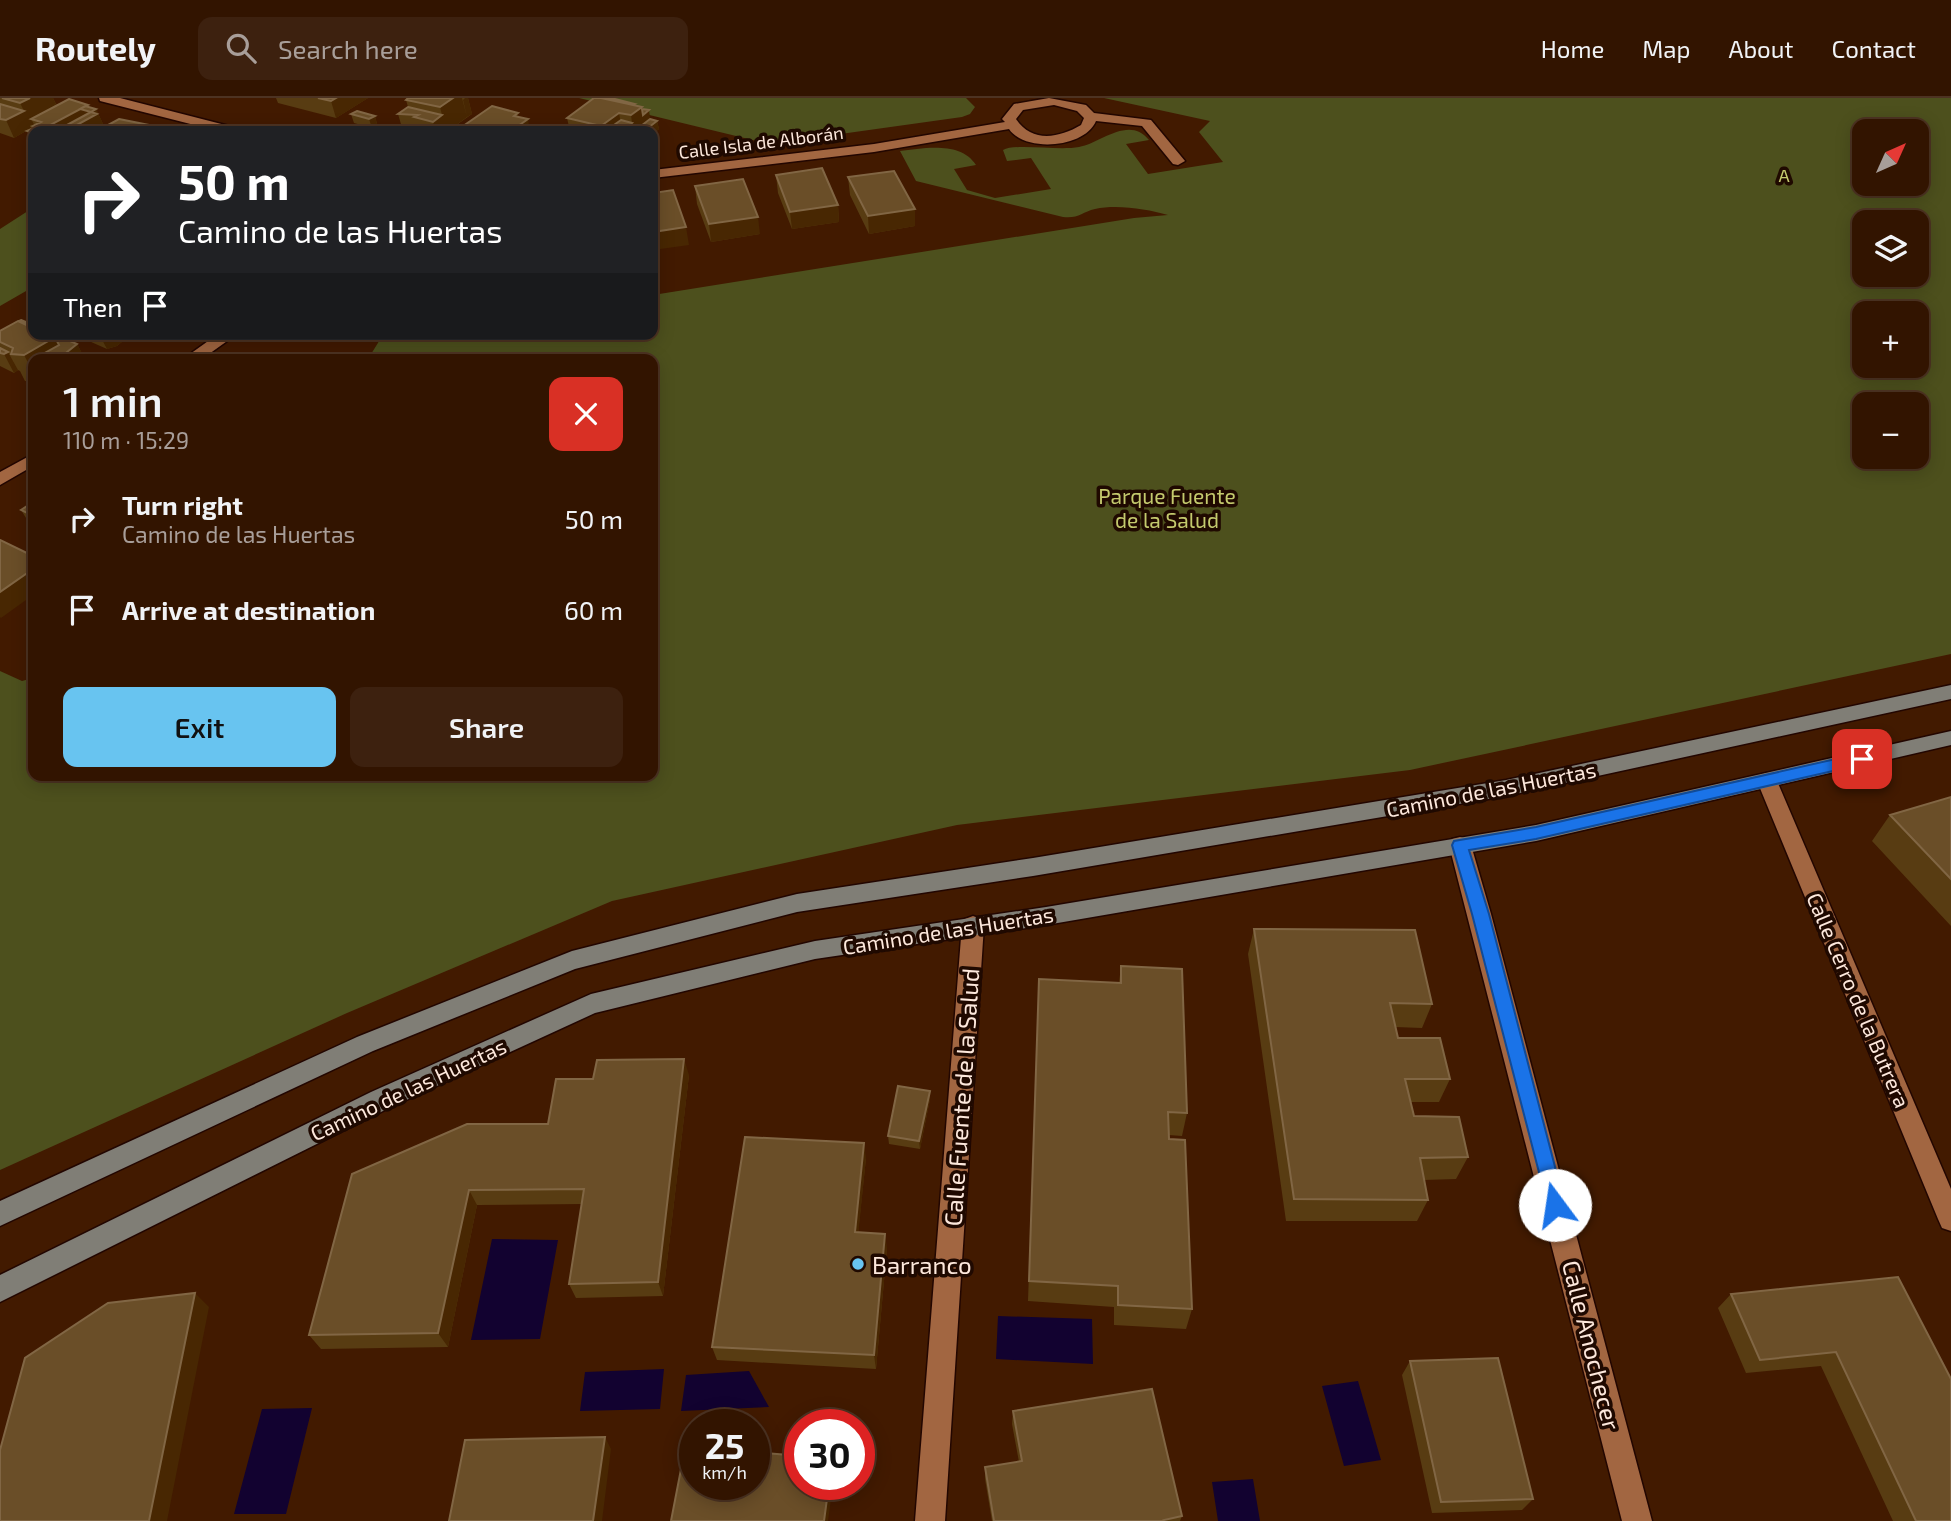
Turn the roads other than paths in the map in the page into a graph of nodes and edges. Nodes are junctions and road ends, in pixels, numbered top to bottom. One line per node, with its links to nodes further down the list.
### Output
1 (105, 98): 6 (street)
2 (1011, 98): 3 (street)
3 (1029, 103): 4 (street); 5 (street)
4 (1091, 117): 5 (street); 7 (street)
5 (1011, 125): 8 (street, Calle Isla de Alborán)
6 (213, 126)
7 (1178, 160)
8 (658, 173)
9 (220, 340): 10 (street)
10 (199, 354)
11 (28, 462): 12 (street)
12 (0, 480)
13 (1951, 692): 18 (main road, Camino de las Huertas)
14 (1951, 738): 15 (main road, Camino de las Huertas)
15 (1767, 781): 16 (main road, Camino de las Huertas); 19 (street, Calle Cerro de la Butrera)
16 (1460, 845): 17 (main road, Camino de las Huertas); 22 (street, Calle Anochecer)
17 (973, 925): 20 (main road, Camino de las Huertas); 21 (street, Calle Fuente de la Salud)
18 (0, 1214)
19 (1951, 1219)
20 (0, 1289)
21 (930, 1521)
22 (1637, 1521)

